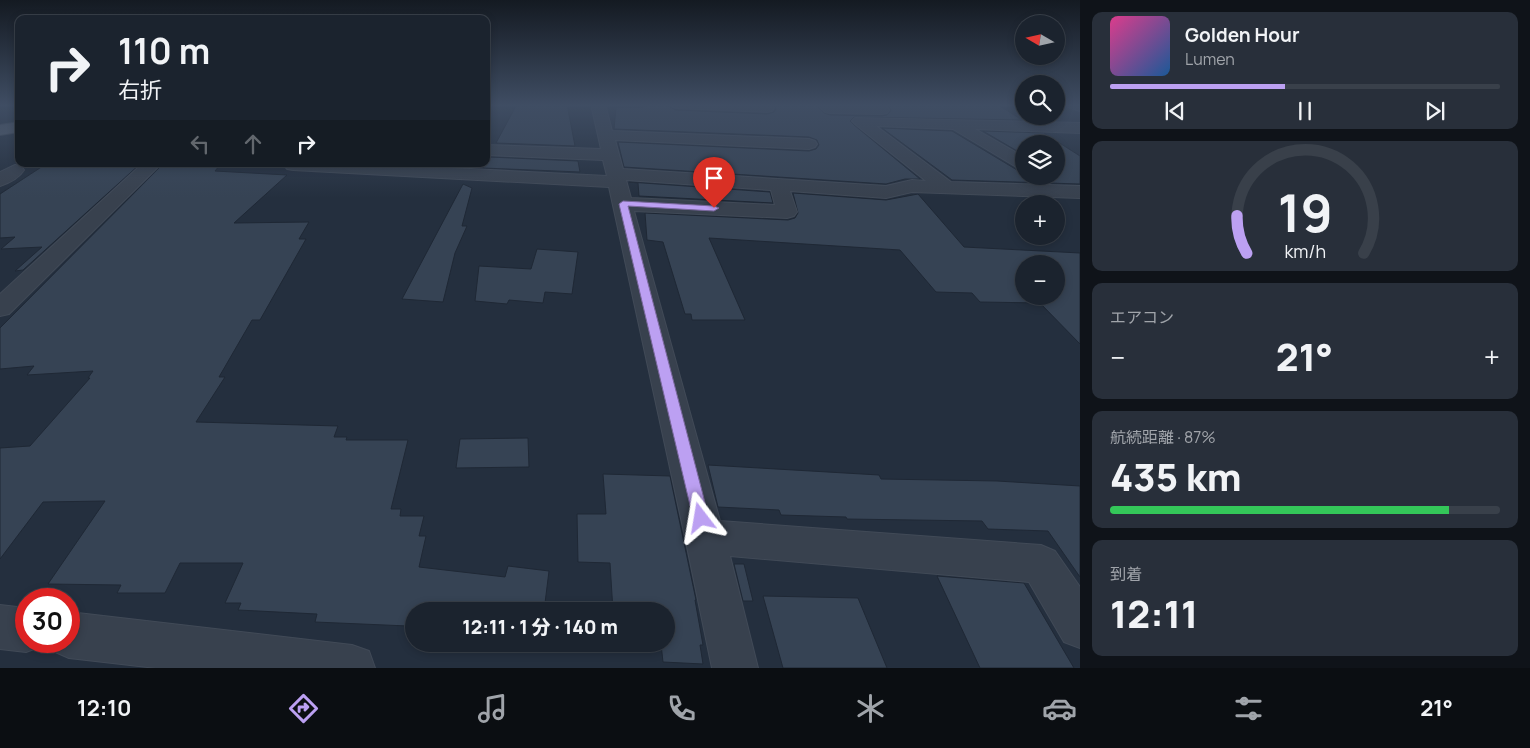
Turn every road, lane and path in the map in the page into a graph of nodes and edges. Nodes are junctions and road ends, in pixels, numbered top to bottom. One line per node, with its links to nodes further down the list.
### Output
1 (606, 135): 11 (street)
2 (878, 135): 14 (street)
3 (975, 135): 8 (street)
4 (1061, 135): 6 (street)
5 (809, 144): 11 (street)
6 (1080, 145)
7 (490, 151): 11 (street)
8 (1015, 159)
9 (149, 167): 16 (street)
10 (422, 167): 11 (street)
11 (615, 170): 12 (street); 12 (street); 17 (street)
12 (779, 185): 14 (street)
13 (1063, 185): 15 (street)
14 (946, 187): 15 (street)
15 (1077, 192)
16 (0, 308)
17 (705, 537): 18 (street); 23 (street)
18 (1080, 626)
19 (0, 627): 20 (street)
20 (15, 629)
21 (80, 636): 22 (street)
22 (352, 668)
23 (735, 668)

